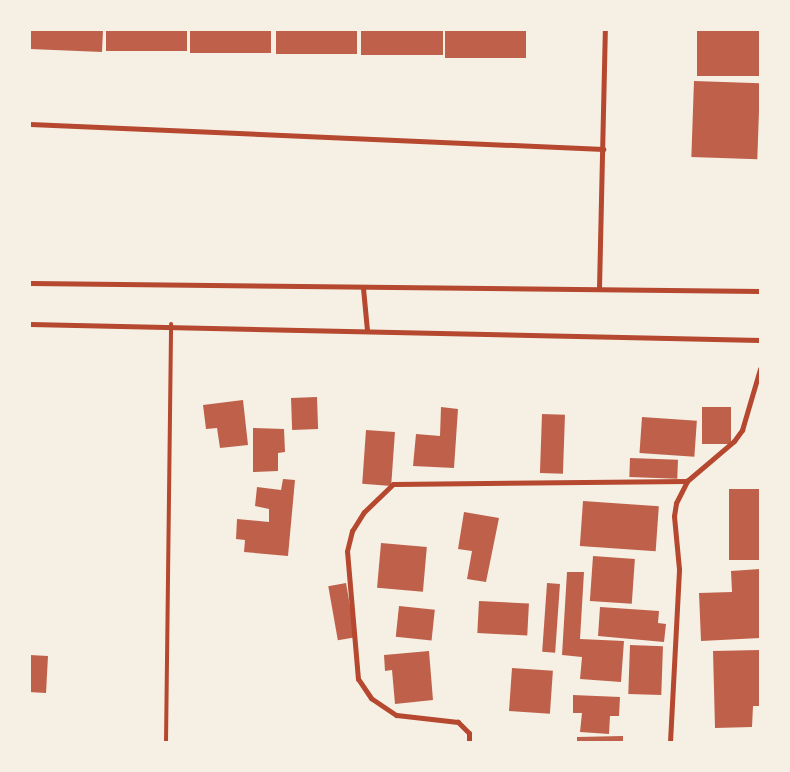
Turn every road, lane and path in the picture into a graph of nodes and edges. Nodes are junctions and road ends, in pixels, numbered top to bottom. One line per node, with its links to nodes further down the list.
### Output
1 (605, 30): 3 (street)
2 (30, 124): 3 (street)
3 (603, 150): 6 (street)
4 (30, 283): 5 (street)
5 (363, 288): 6 (street); 10 (street)
6 (600, 288): 7 (street)
7 (760, 291)
8 (30, 324): 9 (street)
9 (171, 324): 10 (street); 14 (lane)
10 (366, 330): 11 (street)
11 (760, 340)
12 (760, 369): 13 (street)
13 (688, 481): 15 (street); 16 (street)
14 (166, 742)
15 (469, 742)
16 (670, 742)

